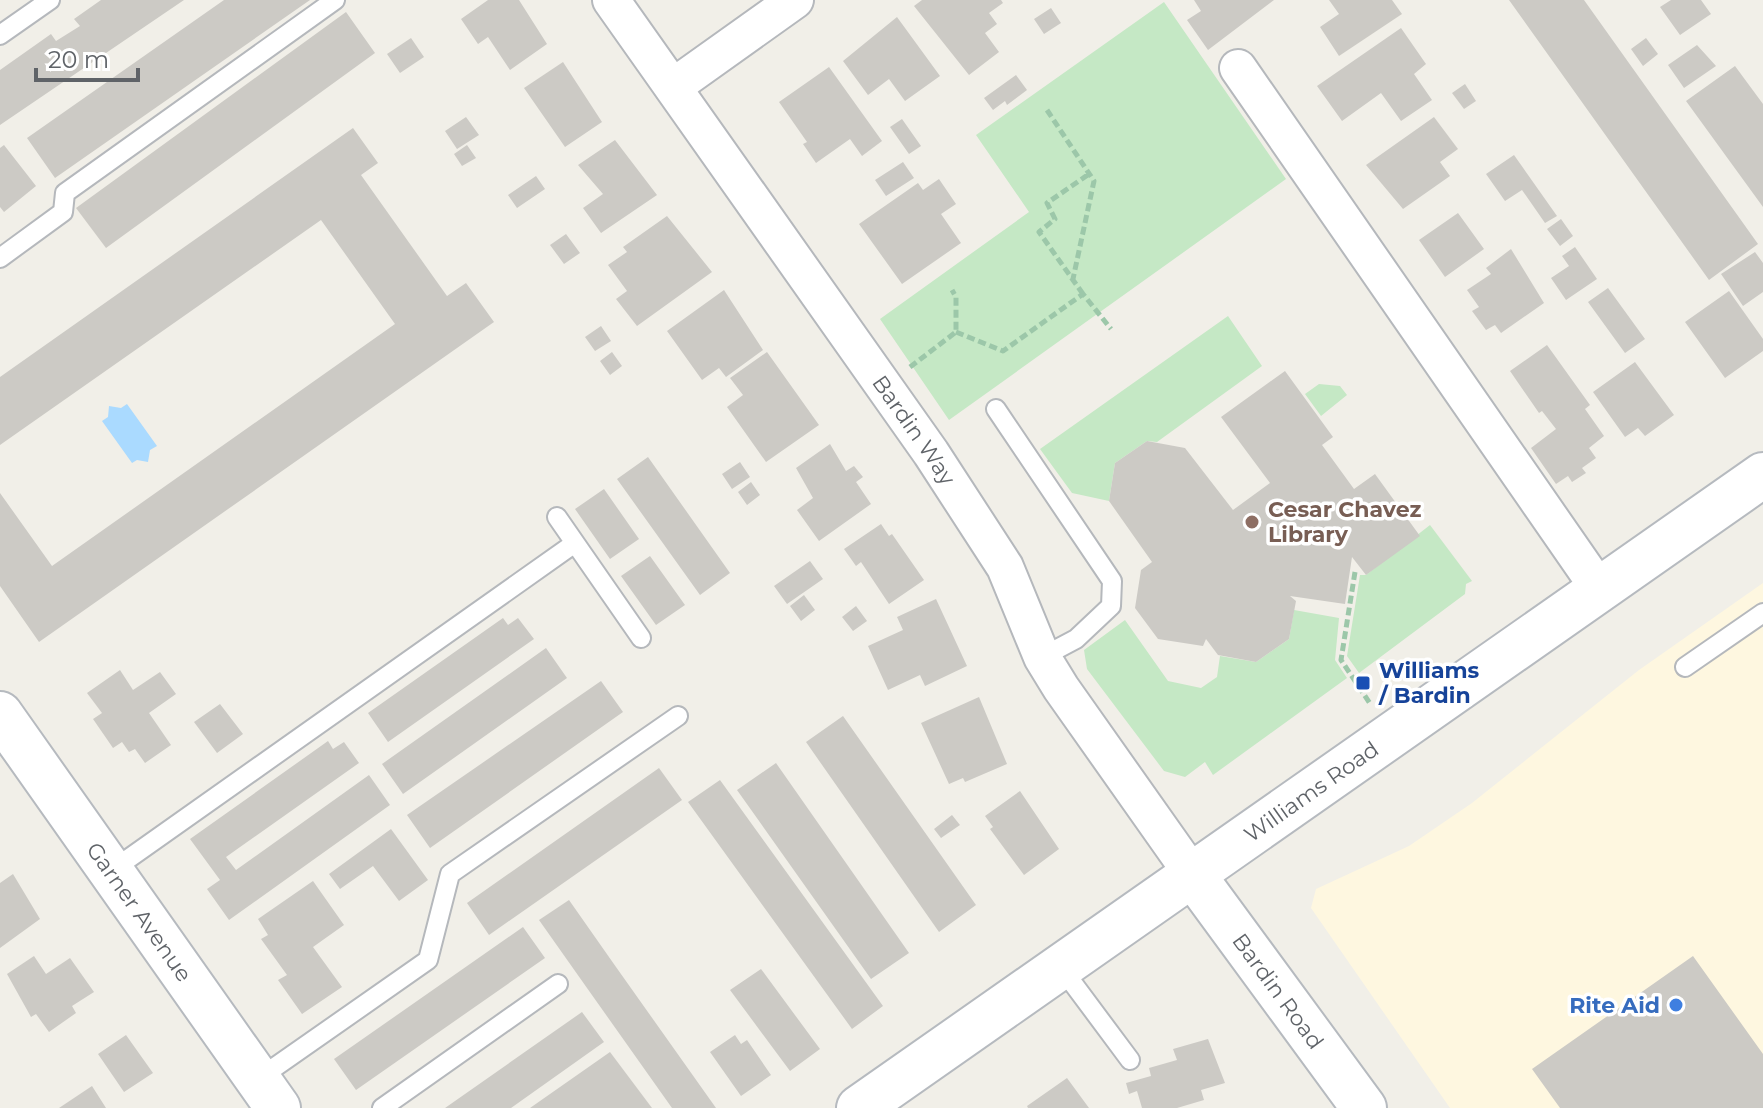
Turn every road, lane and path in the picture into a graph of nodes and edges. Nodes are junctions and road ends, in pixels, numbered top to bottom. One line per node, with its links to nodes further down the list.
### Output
1 (50, 0): 5 (lane)
2 (335, 0): 10 (lane)
3 (611, 0): 7 (street, Bardin Way)
4 (795, 0): 7 (street)
5 (0, 35)
6 (1238, 68): 22 (street)
7 (673, 87): 16 (street, Bardin Way)
8 (1047, 110): 9 (path)
9 (1089, 174): 11 (path); 11 (path)
10 (0, 258)
11 (1073, 279): 13 (path)
12 (952, 290): 15 (path)
13 (1083, 294): 14 (path); 15 (path)
14 (1111, 329)
15 (956, 332): 16 (path)
16 (883, 385): 25 (street, Bardin Way)
17 (996, 409): 25 (lane)
18 (1763, 475): 22 (main road, Williams Road)
19 (557, 517): 20 (lane)
20 (575, 543): 24 (lane); 30 (lane)
21 (1355, 572): 29 (path)
22 (1600, 590): 29 (main road, Williams Road)
23 (1763, 613): 26 (lane)
24 (641, 638)
25 (1042, 657): 31 (street, Bardin Way)
26 (1685, 667)
27 (0, 714): 30 (main road, Garner Avenue)
28 (678, 716): 35 (lane)
29 (1392, 736): 31 (main road, Williams Road)
30 (111, 871): 35 (main road, Garner Avenue)
31 (1193, 875): 32 (main road, Williams Road); 38 (main road, Bardin Road)
32 (1059, 966): 34 (lane); 37 (main road, Williams Road)
33 (558, 984): 36 (lane)
34 (1130, 1060)
35 (268, 1094)
36 (382, 1108)
37 (859, 1108)
38 (1364, 1108)

